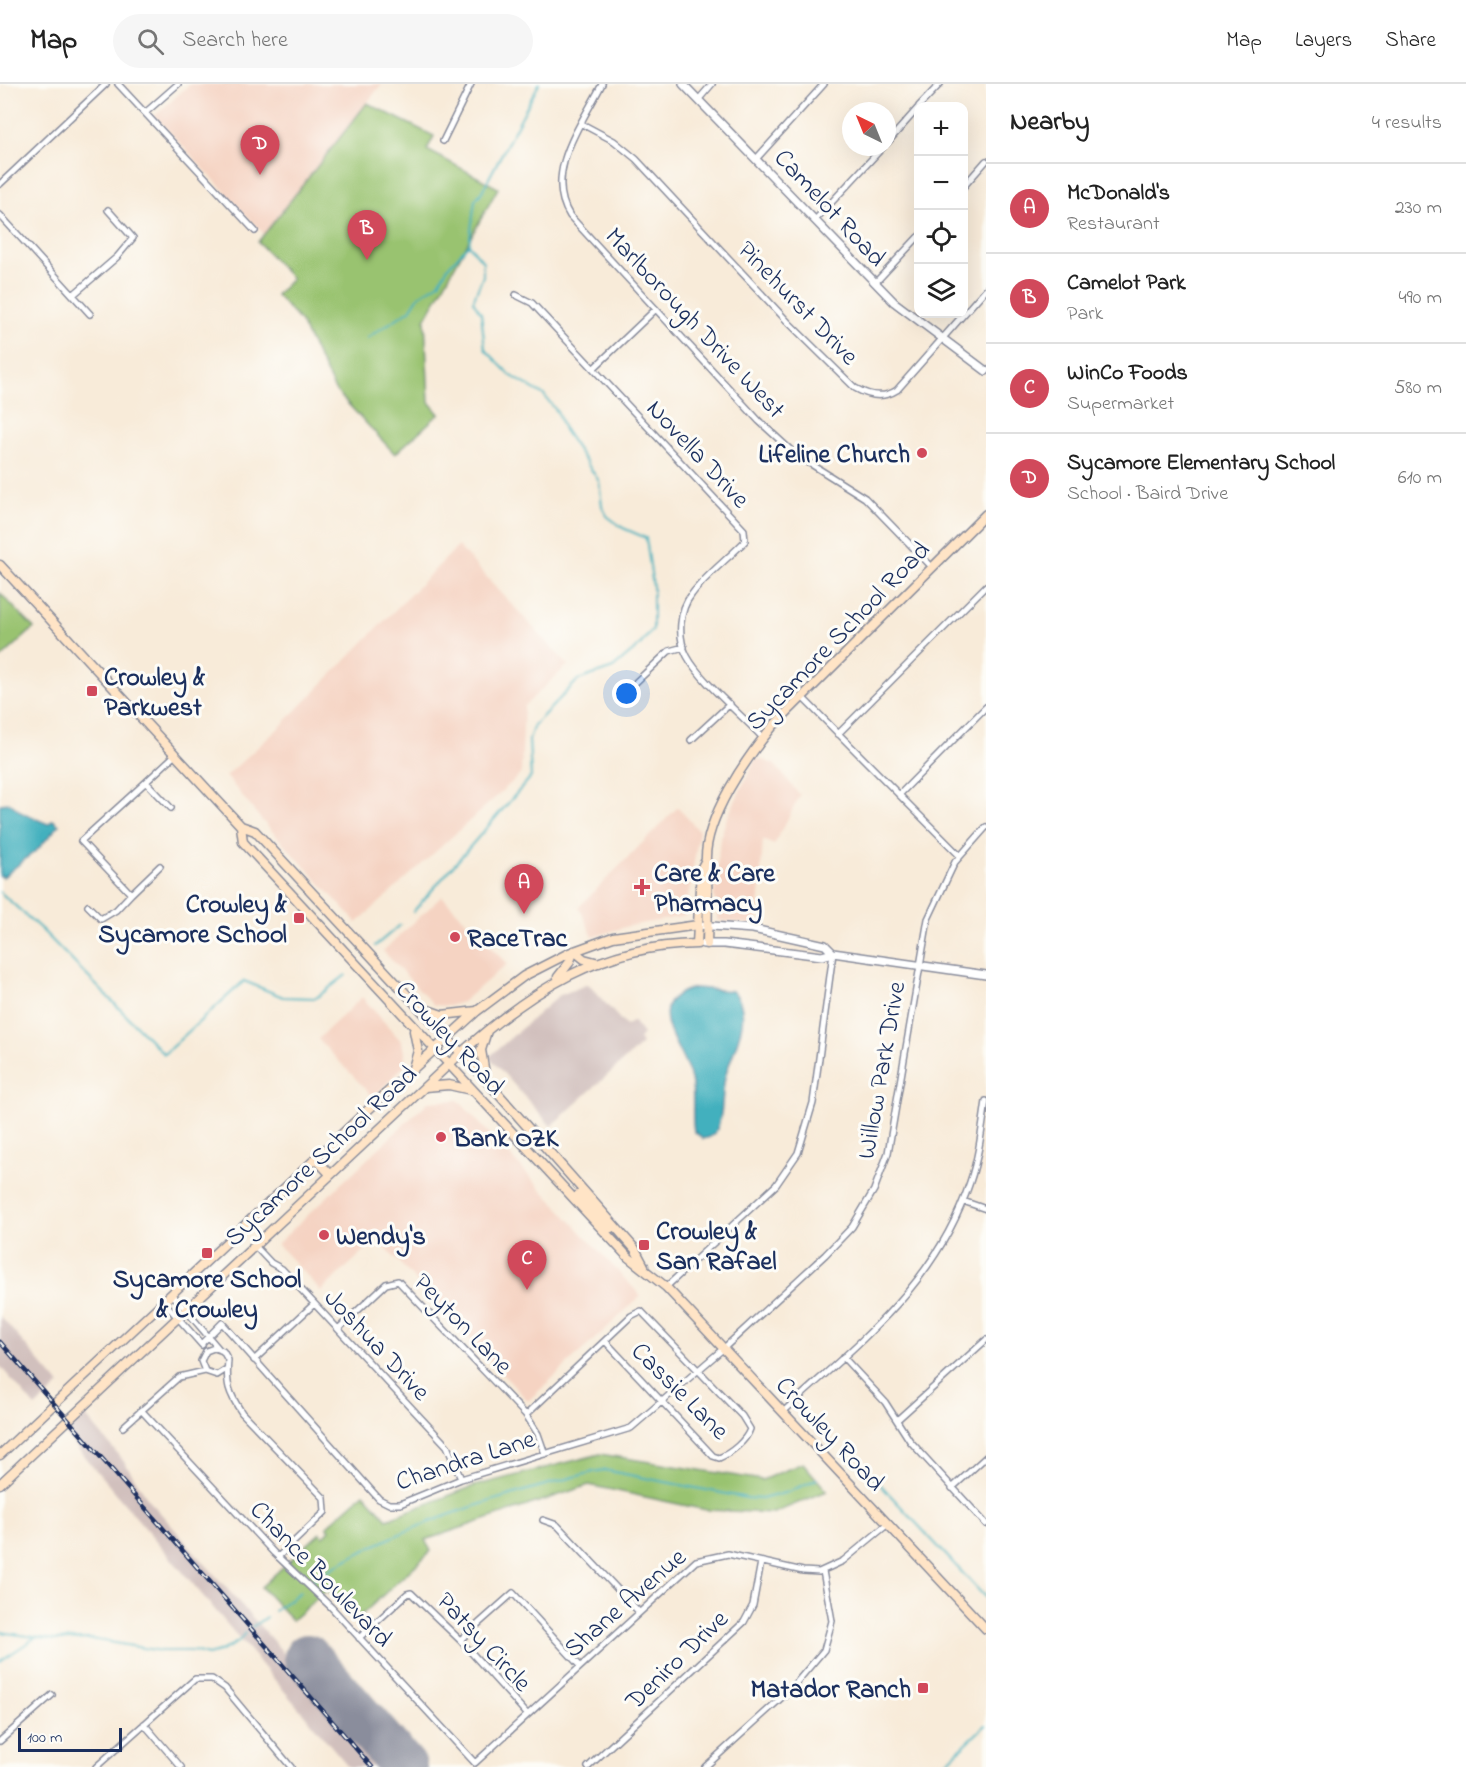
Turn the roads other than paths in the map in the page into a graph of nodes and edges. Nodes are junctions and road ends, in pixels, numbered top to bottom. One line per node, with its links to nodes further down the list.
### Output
1 (106, 84): 21 (street)
2 (118, 84): 12 (street)
3 (178, 84): 12 (street)
4 (471, 84): 16 (street)
5 (602, 84): 14 (street, Marlborough Drive West)
6 (683, 84): 10 (street, Camelot Road)
7 (712, 84): 10 (street)
8 (824, 84): 18 (street)
9 (940, 84): 11 (street)
10 (699, 99): 18 (street, Camelot Road)
11 (924, 102)
12 (145, 113): 25 (street)
13 (914, 113): 15 (street)
14 (582, 124): 31 (street, Marlborough Drive West); 33 (street, Pinehurst Drive)
15 (896, 133)
16 (443, 141)
17 (875, 156): 24 (street)
18 (757, 158): 24 (street, Camelot Road)
19 (986, 162): 20 (street)
20 (968, 181)
21 (0, 184)
22 (108, 210): 29 (street)
23 (0, 215): 29 (street)
24 (815, 220): 27 (street, Camelot Road)
25 (255, 231)
26 (914, 241): 27 (street)
27 (875, 283): 33 (street, Camelot Road)
28 (986, 289): 33 (street, Pinehurst Drive)
29 (73, 295): 32 (street)
30 (516, 295): 34 (street, Novella Drive)
31 (656, 309): 34 (street); 38 (street, Marlborough Drive West)
32 (90, 314)
33 (942, 339): 35 (street, Camelot Road)
34 (594, 368): 40 (street, Novella Drive)
35 (986, 371)
36 (986, 514): 38 (main road, Sycamore School Road)
37 (0, 565): 48 (main road, Crowley Road)
38 (932, 567): 42 (main road, Sycamore School Road)
39 (986, 586): 45 (street)
40 (684, 647): 41 (street); 43 (street, Novella Drive)
41 (636, 682)
42 (802, 697): 45 (street); 46 (main road, Sycamore School Road)
43 (730, 704): 46 (street, Novella Drive); 47 (street)
44 (986, 706): 50 (street)
45 (838, 734): 50 (street)
46 (763, 738): 55 (main road, Sycamore School Road)
47 (691, 740)
48 (175, 755): 49 (street); 52 (main road, Crowley Road)
49 (146, 782): 51 (street); 57 (street)
50 (899, 795): 54 (street)
51 (171, 808)
52 (241, 826): 69 (main road, Crowley Road); 72 (main road, Crowley Road)
53 (986, 826): 54 (street, Willow Park Drive)
54 (960, 856): 66 (street, Willow Park Drive)
55 (706, 860): 59 (main road, Sycamore School Road); 60 (main road, Sycamore School Road)
56 (160, 866): 57 (street)
57 (131, 894): 58 (street)
58 (88, 906)
59 (698, 925): 60 (street); 61 (main road, Sycamore School Road); 63 (main road, Sycamore School Road)
60 (708, 925): 62 (main road, Sycamore School Road); 64 (street)
61 (697, 944): 62 (street); 65 (main road, Sycamore School Road)
62 (707, 944): 64 (street)
63 (574, 951): 65 (main road); 68 (main road); 70 (main road, Sycamore School Road)
64 (833, 952): 66 (street); 91 (street)
65 (599, 963): 68 (main road, Sycamore School Road)
66 (919, 965): 67 (street); 102 (street, Willow Park Drive)
67 (986, 975)
68 (550, 984): 71 (main road, Sycamore School Road)
69 (418, 1006): 70 (main road); 73 (main road, Crowley Road)
70 (477, 1011): 73 (main road, Sycamore School Road)
71 (489, 1027): 75 (main road, Sycamore School Road); 78 (main road)
72 (414, 1028): 74 (main road, Crowley Road); 77 (main road)
73 (448, 1038): 74 (main road, Sycamore School Road); 75 (main road, Crowley Road)
74 (435, 1050): 76 (main road, Crowley Road); 77 (main road, Sycamore School Road)
75 (461, 1053): 76 (main road, Sycamore School Road); 78 (main road, Crowley Road)
76 (448, 1064): 79 (main road, Sycamore School Road); 80 (main road, Crowley Road)
77 (413, 1070): 83 (main road, Sycamore School Road)
78 (486, 1080): 88 (main road, Crowley Road)
79 (424, 1087): 80 (main road); 84 (main road, Sycamore School Road)
80 (471, 1090): 85 (main road, Crowley Road)
81 (986, 1101): 82 (street)
82 (985, 1117): 86 (street)
83 (315, 1159): 84 (main road); 92 (main road, Sycamore School Road)
84 (330, 1174): 89 (main road, Sycamore School Road)
85 (563, 1188): 88 (main road); 90 (main road, Crowley Road)
86 (963, 1201): 87 (street); 105 (street)
87 (986, 1209)
88 (622, 1234): 90 (main road, Crowley Road)
89 (254, 1245): 94 (street, Joshua Drive); 95 (main road, Sycamore School Road)
90 (644, 1267): 91 (main road, Crowley Road)
91 (666, 1287): 102 (main road, Crowley Road)
92 (172, 1294): 93 (main road, Sycamore School Road); 95 (street)
93 (164, 1302): 96 (street); 117 (main road, Sycamore School Road)
94 (314, 1304): 97 (street, Joshua Drive); 106 (street)
95 (186, 1309): 96 (main road, Sycamore School Road); 98 (street)
96 (178, 1317): 101 (street); 120 (main road, Sycamore School Road)
97 (338, 1329): 113 (street, Peyton Lane); 119 (street, Joshua Drive)
98 (209, 1336): 101 (street); 103 (street); 106 (street, Chandra Lane)
99 (986, 1340): 114 (street)
100 (605, 1341): 107 (street); 110 (street, Cassie Lane); 113 (street)
101 (201, 1344): 104 (street)
102 (724, 1348): 107 (street, Chandra Lane); 112 (main road, Crowley Road)
103 (219, 1349): 104 (street); 108 (street)
104 (206, 1351): 109 (street)
105 (843, 1357): 112 (street); 114 (street)
106 (254, 1360): 119 (street, Chandra Lane)
107 (698, 1369): 110 (street, Chandra Lane); 110 (street, Cassie Lane)
108 (225, 1370): 109 (street); 125 (street)
109 (205, 1371): 111 (street)
110 (662, 1402): 116 (street, Chandra Lane)
111 (141, 1410): 115 (street); 125 (street, Chance Boulevard)
112 (783, 1412): 123 (main road, Crowley Road)
113 (526, 1415): 116 (street, Peyton Lane)
114 (897, 1420): 121 (street)
115 (123, 1427)
116 (545, 1454): 119 (street, Chandra Lane)
117 (0, 1455)
118 (986, 1457): 121 (street)
119 (461, 1479)
120 (0, 1484)
121 (952, 1488): 124 (street)
122 (543, 1520): 128 (street)
123 (888, 1524): 127 (street); 129 (main road, Crowley Road)
124 (986, 1524)
125 (278, 1557): 130 (street, Chance Boulevard)
126 (761, 1562): 127 (street, Shane Avenue); 128 (street, Shane Avenue); 141 (street, Deniro Drive)
127 (823, 1571): 142 (street)
128 (639, 1612): 132 (street, Shane Avenue)
129 (986, 1629)
130 (360, 1638): 131 (street, Patsy Circle); 137 (street, Chance Boulevard)
131 (460, 1640): 132 (street); 134 (street, Patsy Circle)
132 (580, 1666): 134 (street, Shane Avenue)
133 (52, 1695): 136 (street)
134 (527, 1714): 137 (street, Shane Avenue)
135 (144, 1724): 138 (street); 139 (street); 140 (street)
136 (0, 1741)
137 (475, 1763)
138 (96, 1767)
139 (181, 1767)
140 (291, 1767)
141 (588, 1767)
142 (705, 1767)

